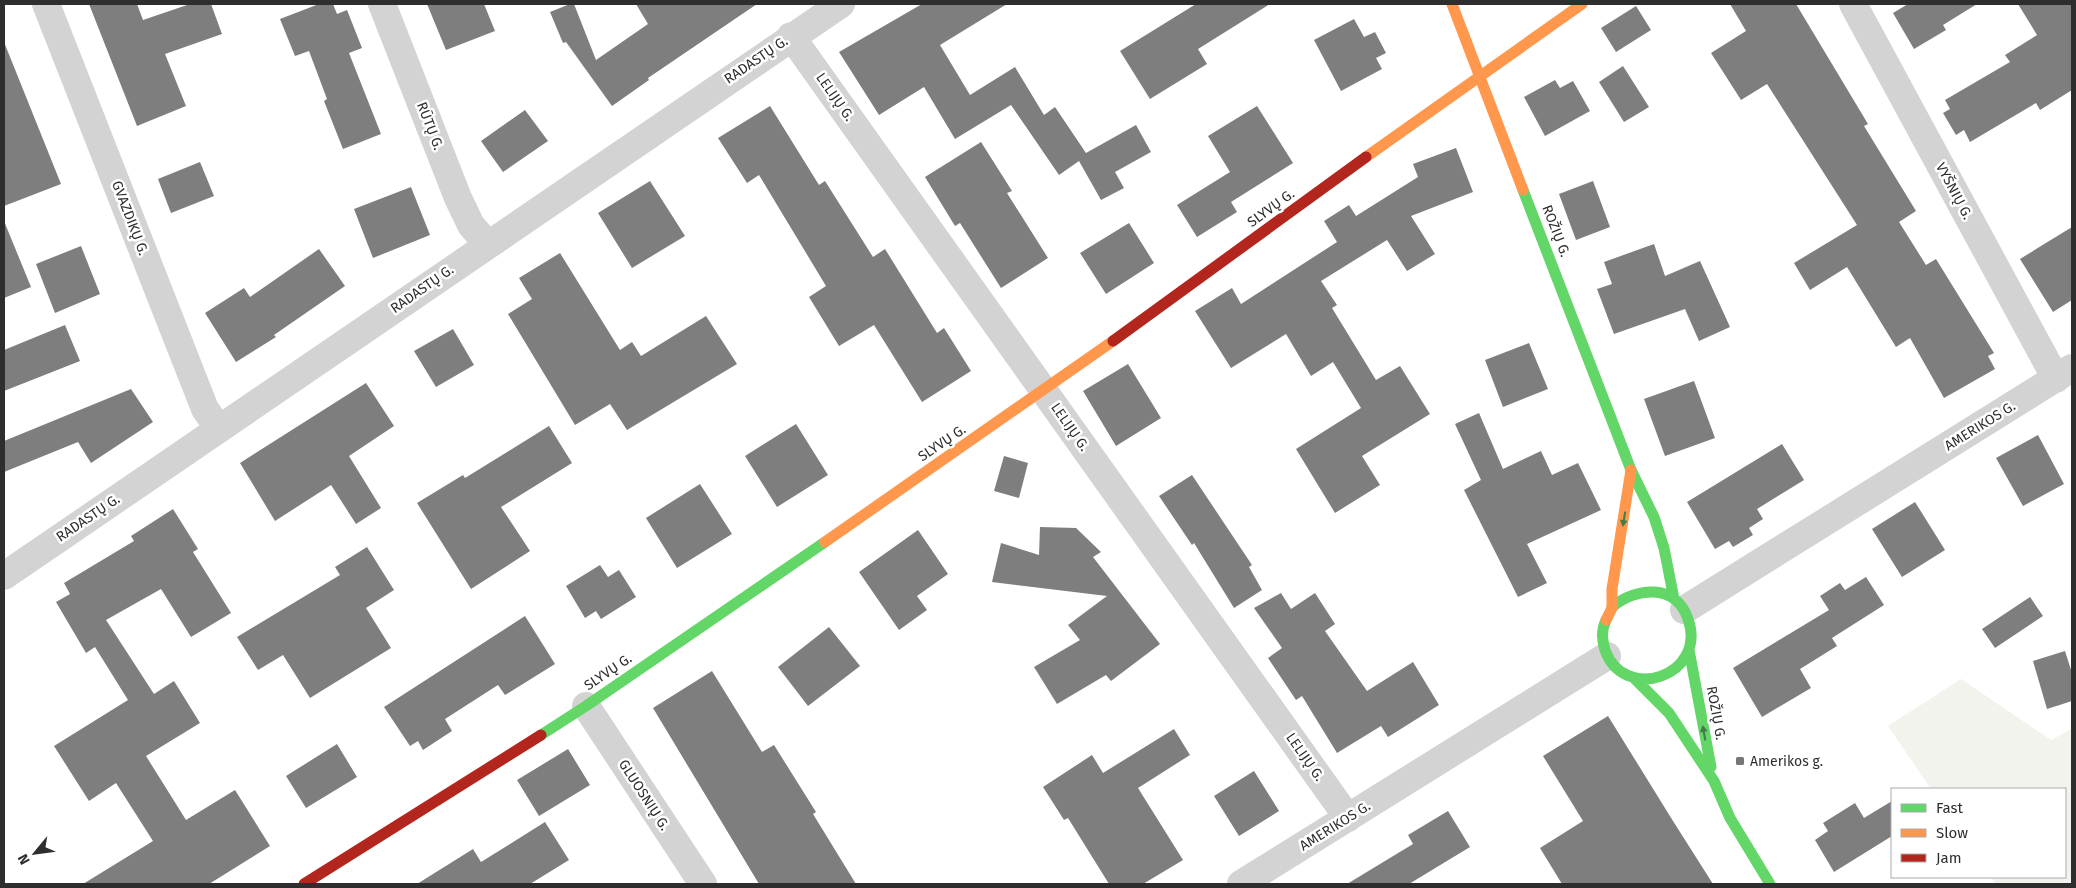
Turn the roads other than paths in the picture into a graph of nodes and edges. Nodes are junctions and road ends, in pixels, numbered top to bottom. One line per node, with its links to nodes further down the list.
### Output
1 (46, 4): 12 (street, GVAZDIKŲ G.)
2 (382, 4): 9 (street, RŪTŲ G.)
3 (841, 4): 7 (street, RADASTŲ G.)
4 (1452, 4): 8 (street, ROŽIŲ G.)
5 (1582, 4): 8 (street, SLYVŲ G.)
6 (1853, 4): 10 (street, VYŠNIŲ G.)
7 (791, 36): 9 (street, RADASTŲ G.); 11 (street, LELIJŲ G.)
8 (1479, 75): 11 (street, SLYVŲ G.); 13 (street, ROŽIŲ G.)
9 (487, 244): 12 (street, RADASTŲ G.)
10 (2064, 373): 15 (street, AMERIKOS G.)
11 (1044, 391): 20 (street, SLYVŲ G.); 22 (street, LELIJŲ G.)
12 (219, 429): 14 (street, RADASTŲ G.)
13 (1631, 470): 15 (street, ROŽIŲ G.); 16 (street, one-way to 16)
14 (4, 576)
15 (1679, 605): 16 (street); 17 (street)
16 (1612, 607): 18 (street)
17 (1689, 650): 19 (street); 21 (street, ROŽIŲ G., one-way to 17)
18 (1607, 656): 19 (street); 22 (street, AMERIKOS G.)
19 (1635, 679): 21 (street, ROŽIŲ G.)
20 (586, 706): 23 (street, SLYVŲ G.); 24 (street, GLUOSNIŲ G.)
21 (1714, 781): 26 (street, ROŽIŲ G.)
22 (1348, 818): 25 (street, AMERIKOS G.)
23 (304, 884)
24 (703, 884)
25 (1241, 884)
26 (1770, 884)

